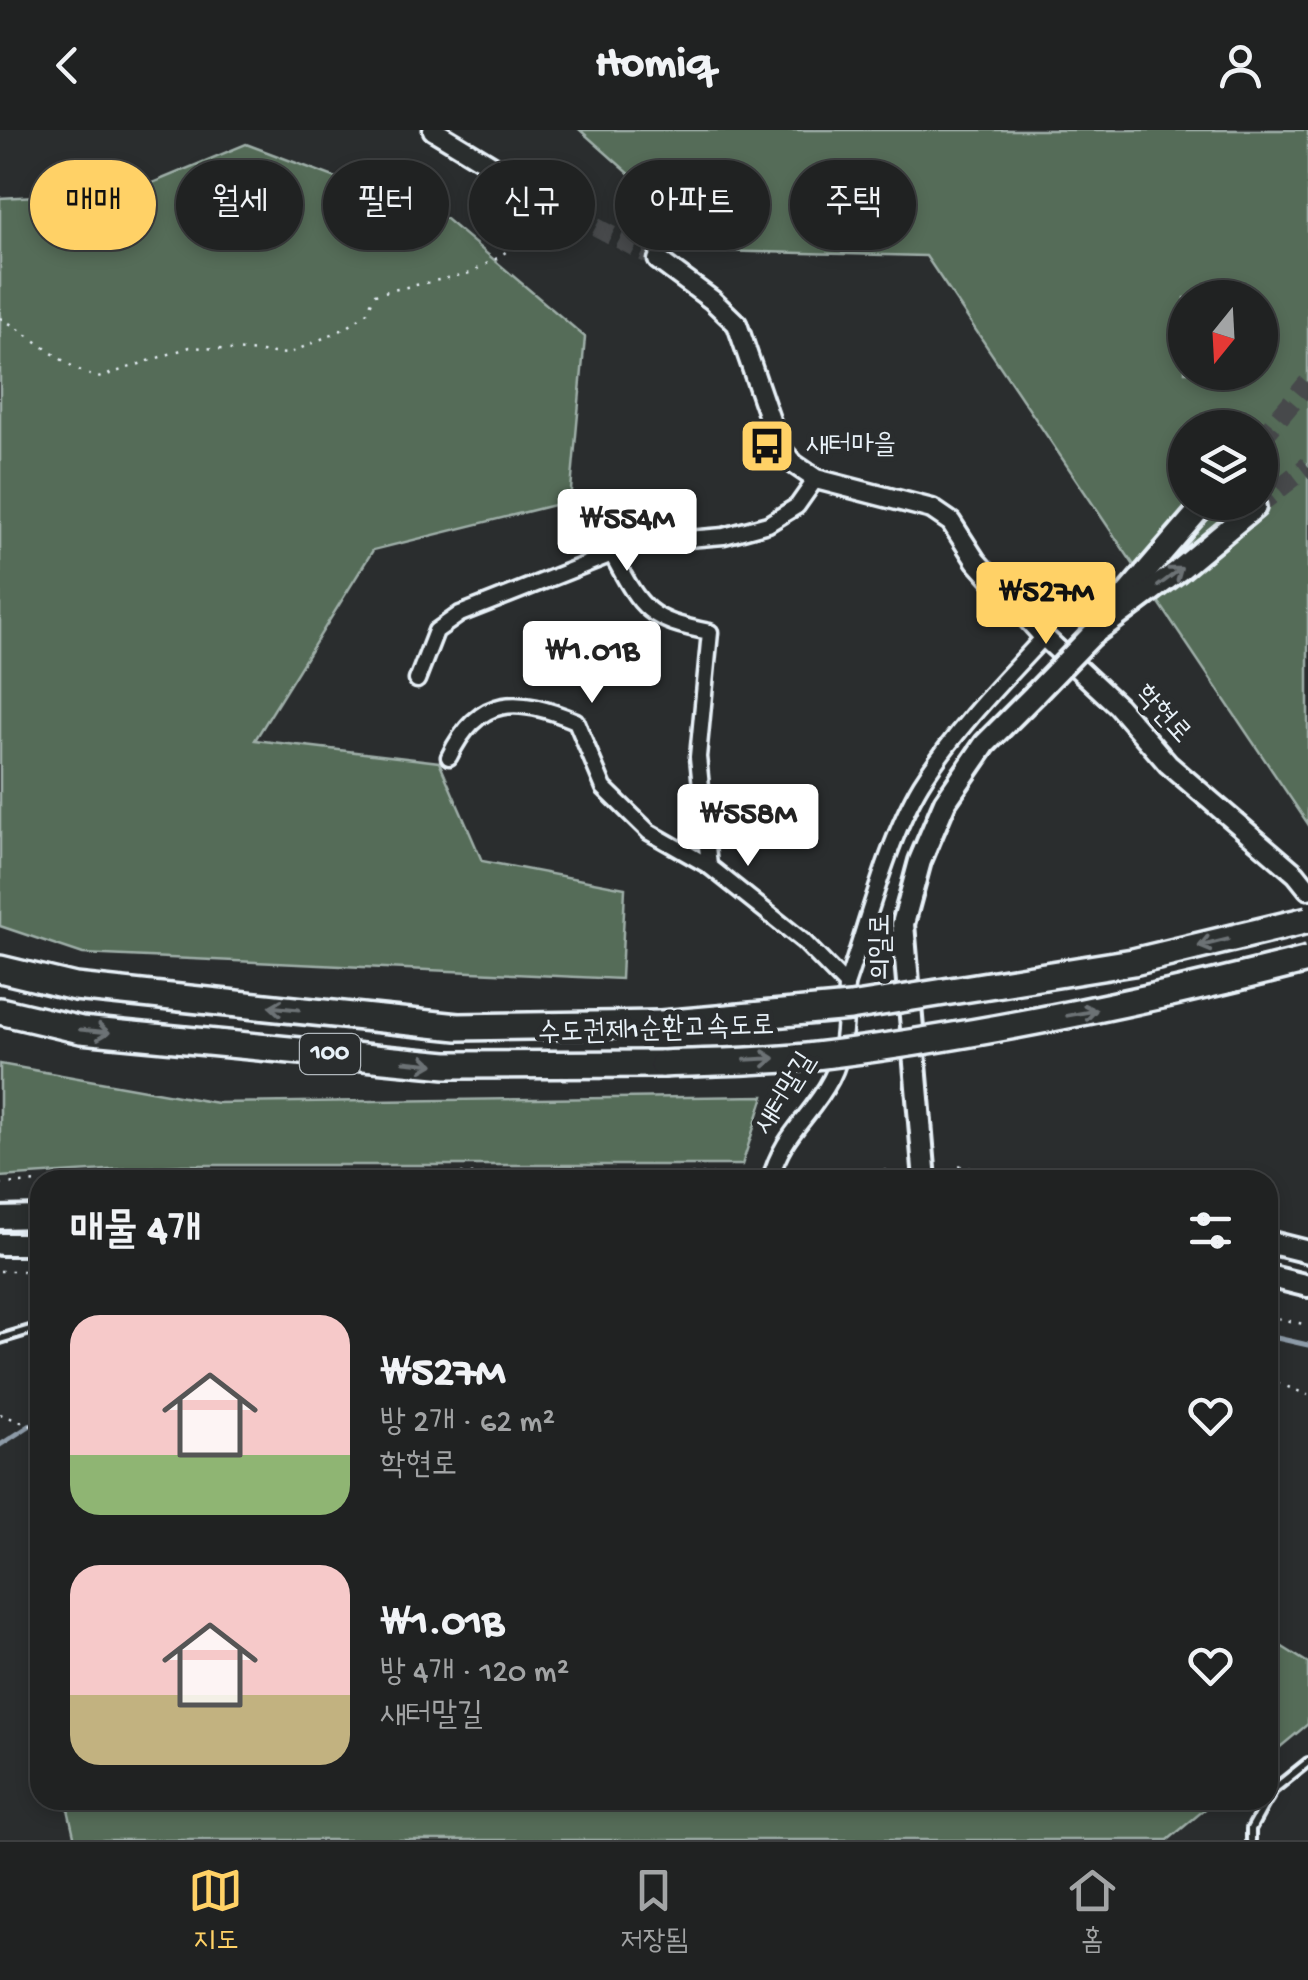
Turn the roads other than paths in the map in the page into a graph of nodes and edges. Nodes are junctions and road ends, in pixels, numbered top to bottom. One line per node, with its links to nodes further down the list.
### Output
1 (433, 130): 2 (street)
2 (483, 160)
3 (658, 260): 4 (street, 학현로)
4 (816, 480): 7 (street); 9 (street, 학현로)
5 (1191, 520): 8 (main road)
6 (1239, 520): 8 (main road, one-way to 6)
7 (613, 556): 10 (street); 12 (street)
8 (1092, 635): 20 (main road, 의일로, bridge)
9 (1044, 637): 13 (street, 학현로); 17 (street, 새터말길)
10 (416, 680)
11 (449, 757): 12 (street)
12 (709, 866): 17 (street)
13 (1308, 889)
14 (1308, 920): 16 (highway, 수도권제1순환고속도로 / 100, one-way to 16, bridge)
15 (1308, 960): 18 (highway, 수도권제1순환고속도로 / 100, one-way to 15, bridge)
16 (0, 969)
17 (846, 985): 19 (street, 새터말길)
18 (0, 1011)
19 (772, 1170)
20 (925, 1170)
21 (30, 1217): 22 (main road)
22 (0, 1218)
23 (0, 1244): 24 (main road)
24 (30, 1244)
25 (1278, 1244): 26 (main road)
26 (1308, 1252)
27 (1278, 1278): 28 (main road)
28 (1308, 1286)
29 (30, 1330): 30 (lane)
30 (0, 1339)
31 (1308, 1762): 32 (lane)
32 (1278, 1786)
33 (1261, 1810): 34 (lane)
34 (1251, 1840)

